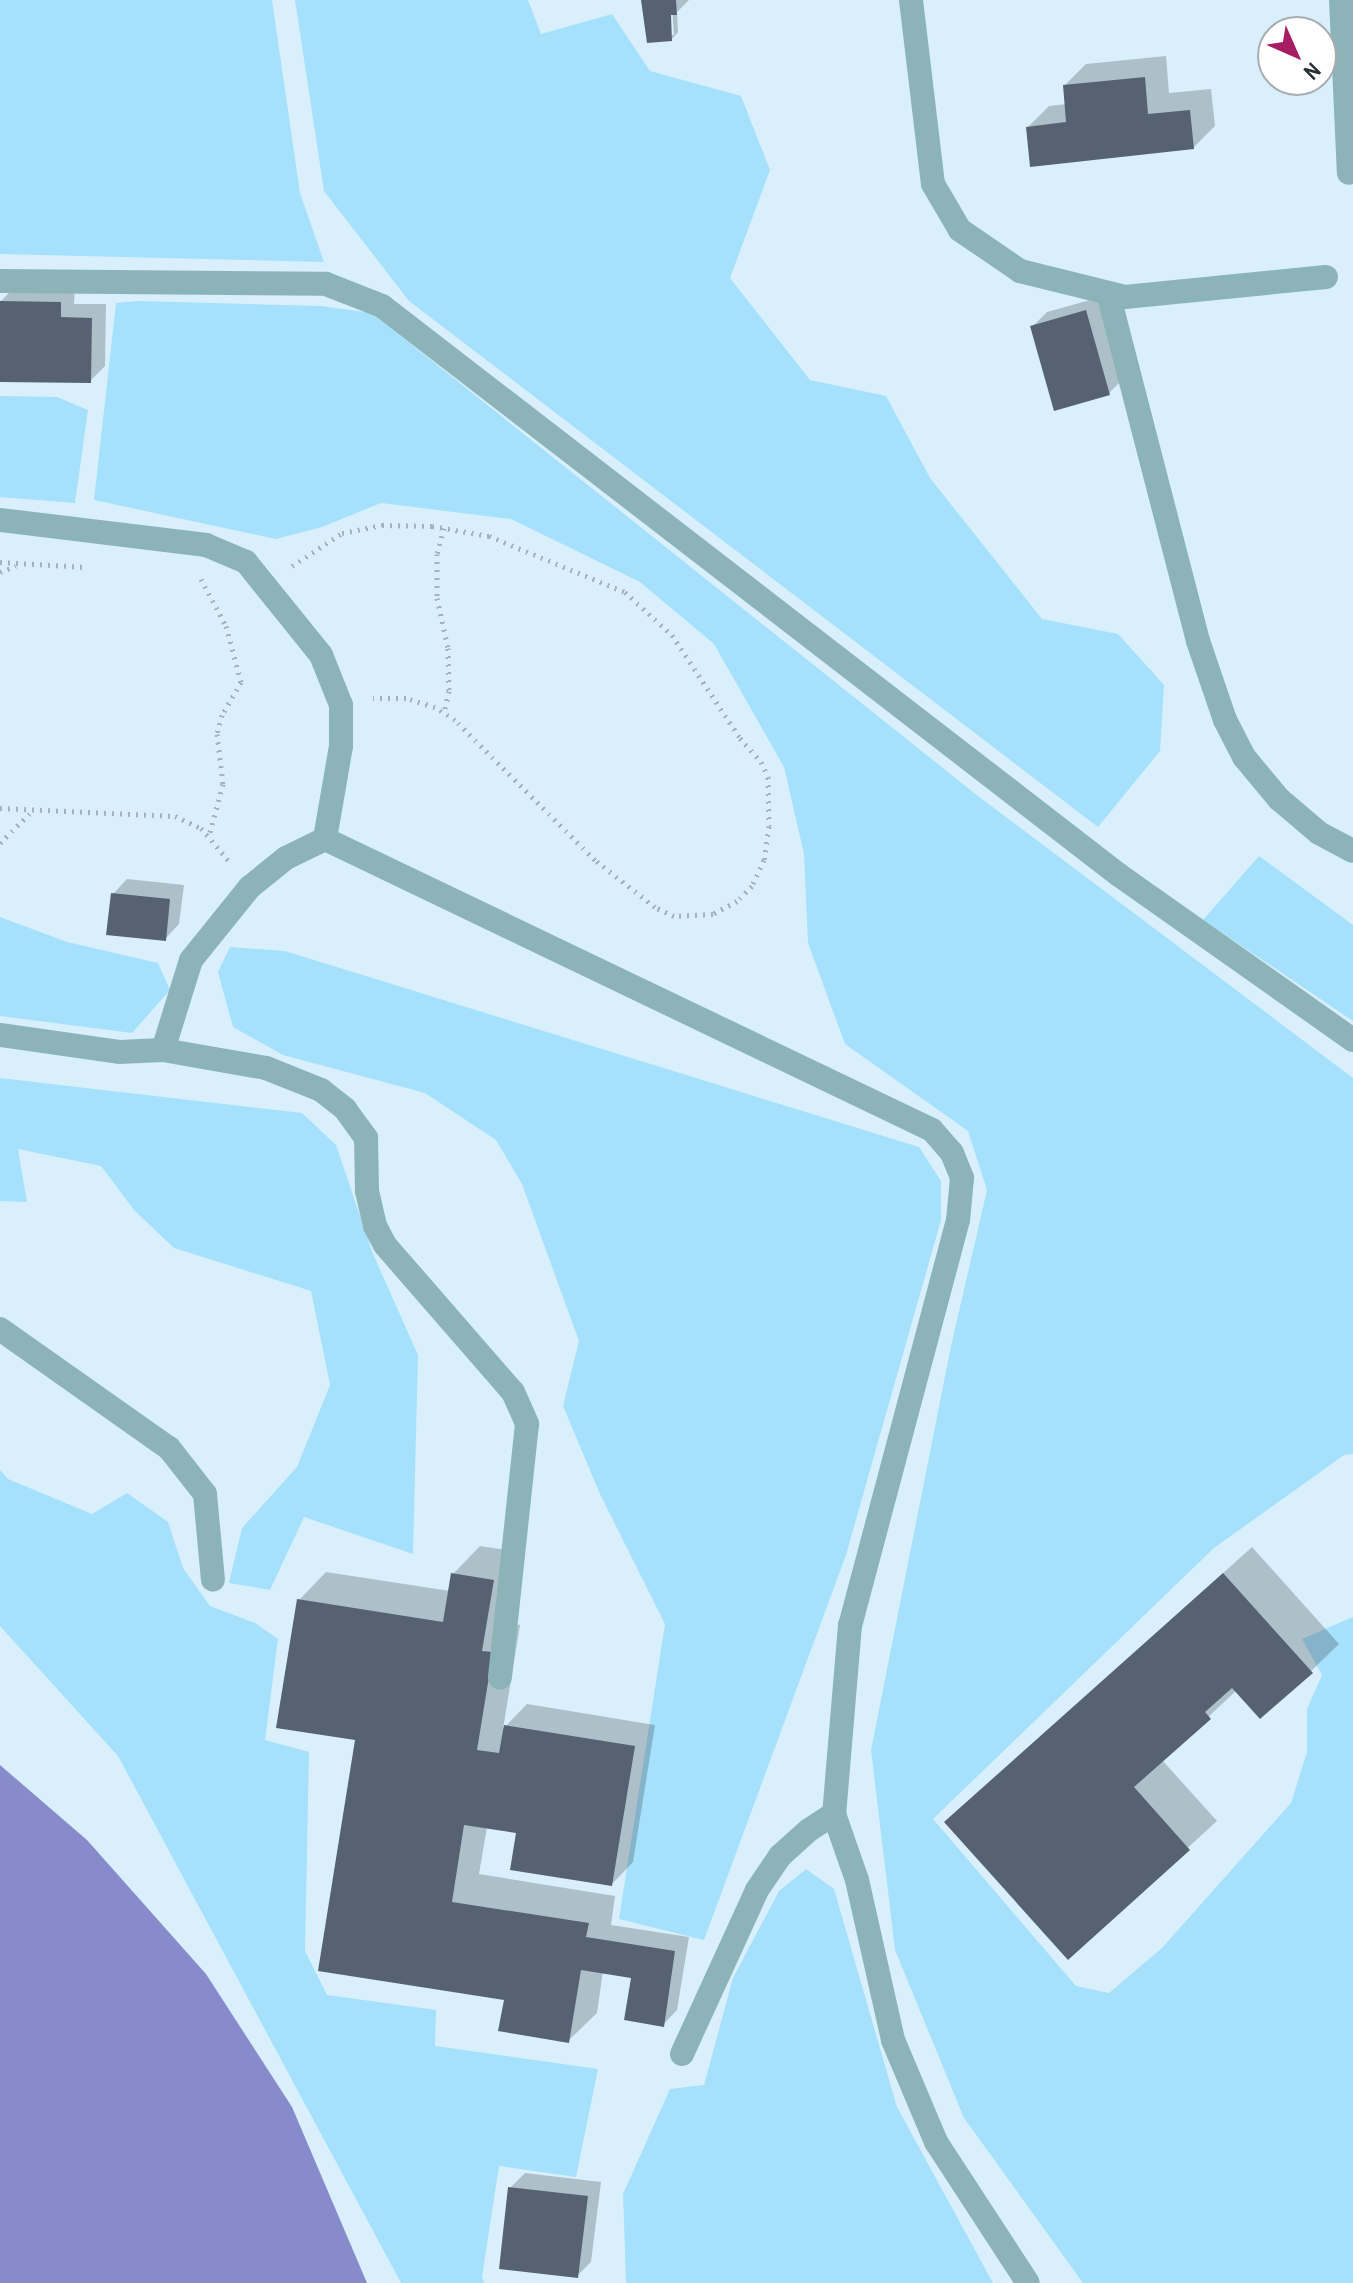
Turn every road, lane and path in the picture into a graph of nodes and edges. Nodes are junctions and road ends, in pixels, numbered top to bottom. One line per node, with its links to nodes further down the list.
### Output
1 (911, 0): 6 (street)
2 (1341, 0): 3 (street)
3 (1349, 173)
4 (1326, 277): 6 (street)
5 (0, 281): 26 (street)
6 (1108, 293): 23 (street)
7 (0, 520): 15 (street)
8 (444, 528): 15 (path); 17 (path); 17 (path)
9 (0, 562): 10 (path)
10 (21, 564): 11 (path); 12 (path)
11 (99, 566)
12 (0, 572)
13 (185, 576): 14 (path)
14 (200, 579): 15 (path); 20 (path)
15 (260, 579): 16 (street)
16 (341, 705): 17 (path); 21 (street)
17 (444, 713)
18 (0, 808): 19 (path)
19 (32, 811): 20 (path); 22 (path)
20 (209, 837): 24 (path)
21 (325, 839): 24 (street); 31 (street)
22 (0, 843)
23 (1353, 851)
24 (250, 887): 27 (street)
25 (0, 1035): 27 (street)
26 (1353, 1040)
27 (163, 1050): 30 (street)
28 (0, 1329): 29 (street)
29 (213, 1580)
30 (500, 1678)
31 (834, 1814): 32 (street); 33 (street)
32 (682, 2054)
33 (1028, 2283)

